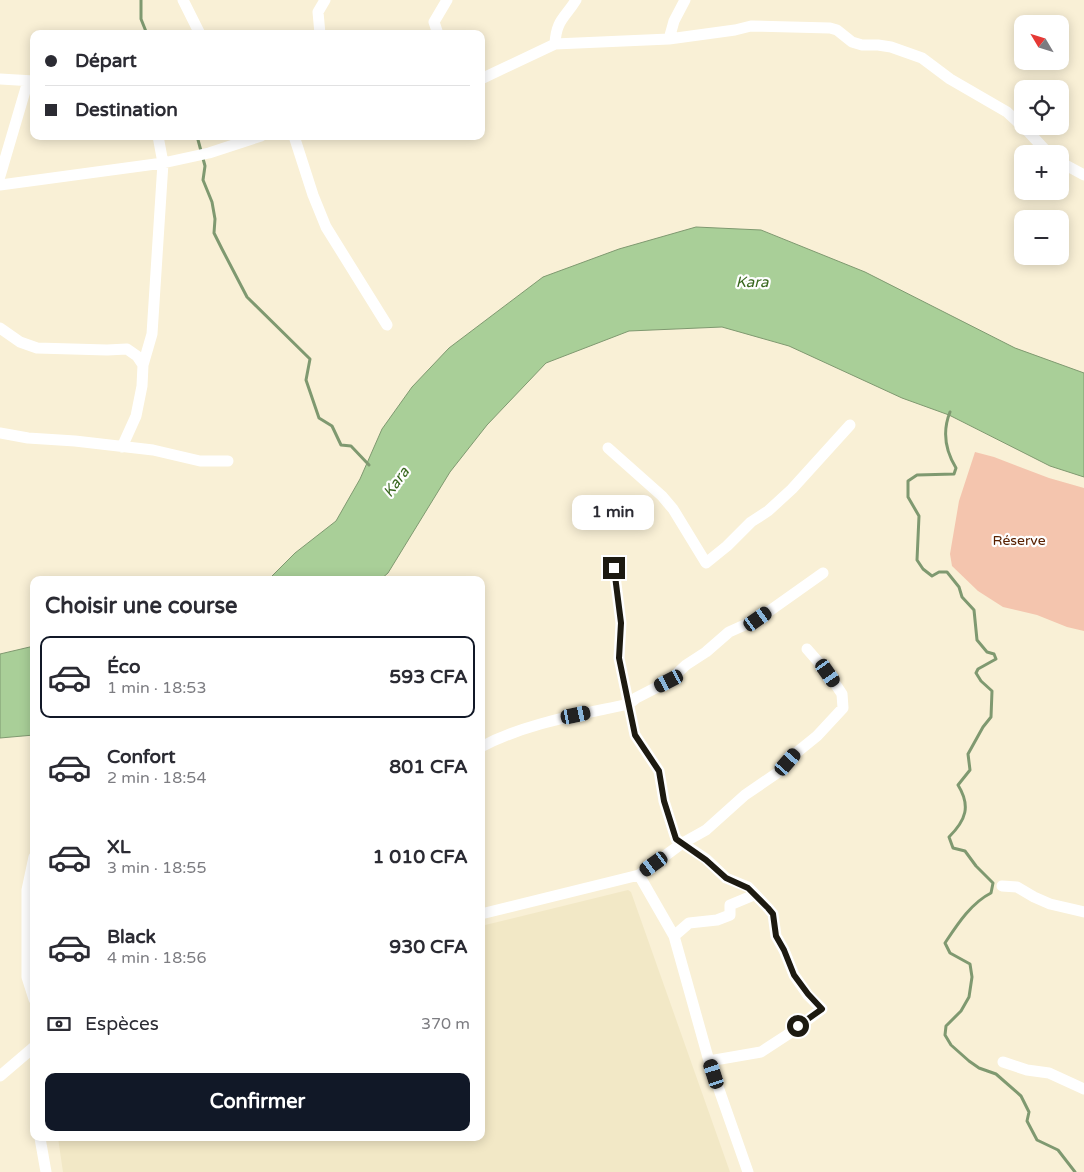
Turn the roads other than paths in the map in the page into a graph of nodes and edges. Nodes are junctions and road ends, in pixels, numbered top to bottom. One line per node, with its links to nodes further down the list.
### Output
1 (184, 0): 6 (street)
2 (325, 0): 7 (street)
3 (447, 0): 8 (street)
4 (576, 0): 10 (street)
5 (685, 0): 9 (street)
6 (198, 30)
7 (320, 30)
8 (437, 30)
9 (669, 39): 10 (street); 15 (street)
10 (555, 44): 11 (street)
11 (485, 77)
12 (0, 79): 13 (street)
13 (30, 81)
14 (30, 84): 24 (street)
15 (1014, 118)
16 (1031, 135): 20 (street)
17 (159, 140): 21 (street)
18 (241, 140): 21 (street)
19 (295, 140): 26 (street)
20 (1041, 145)
21 (163, 164): 25 (street); 28 (street)
22 (1069, 167): 23 (street)
23 (1084, 175)
24 (0, 176)
25 (0, 184)
26 (387, 325)
27 (0, 328): 28 (street)
28 (144, 365): 31 (street)
29 (850, 425): 32 (street)
30 (0, 433): 31 (street)
31 (122, 447): 33 (street)
32 (608, 448)
33 (228, 460)
34 (614, 568): 37 (street)
35 (823, 573): 37 (street)
36 (807, 649): 39 (street)
37 (629, 704): 38 (street); 39 (street)
38 (485, 745)
39 (682, 844): 40 (street); 43 (street)
40 (639, 875): 45 (street); 46 (street)
41 (30, 876): 47 (street)
42 (1002, 886): 44 (street)
43 (754, 895): 46 (street); 49 (street)
44 (1084, 912)
45 (485, 913)
46 (674, 936): 49 (street)
47 (30, 986)
48 (30, 1050): 51 (street)
49 (709, 1060): 55 (street)
50 (1003, 1062): 52 (street)
51 (0, 1076)
52 (1084, 1089)
53 (40, 1141): 54 (street)
54 (43, 1171)
55 (748, 1172)

